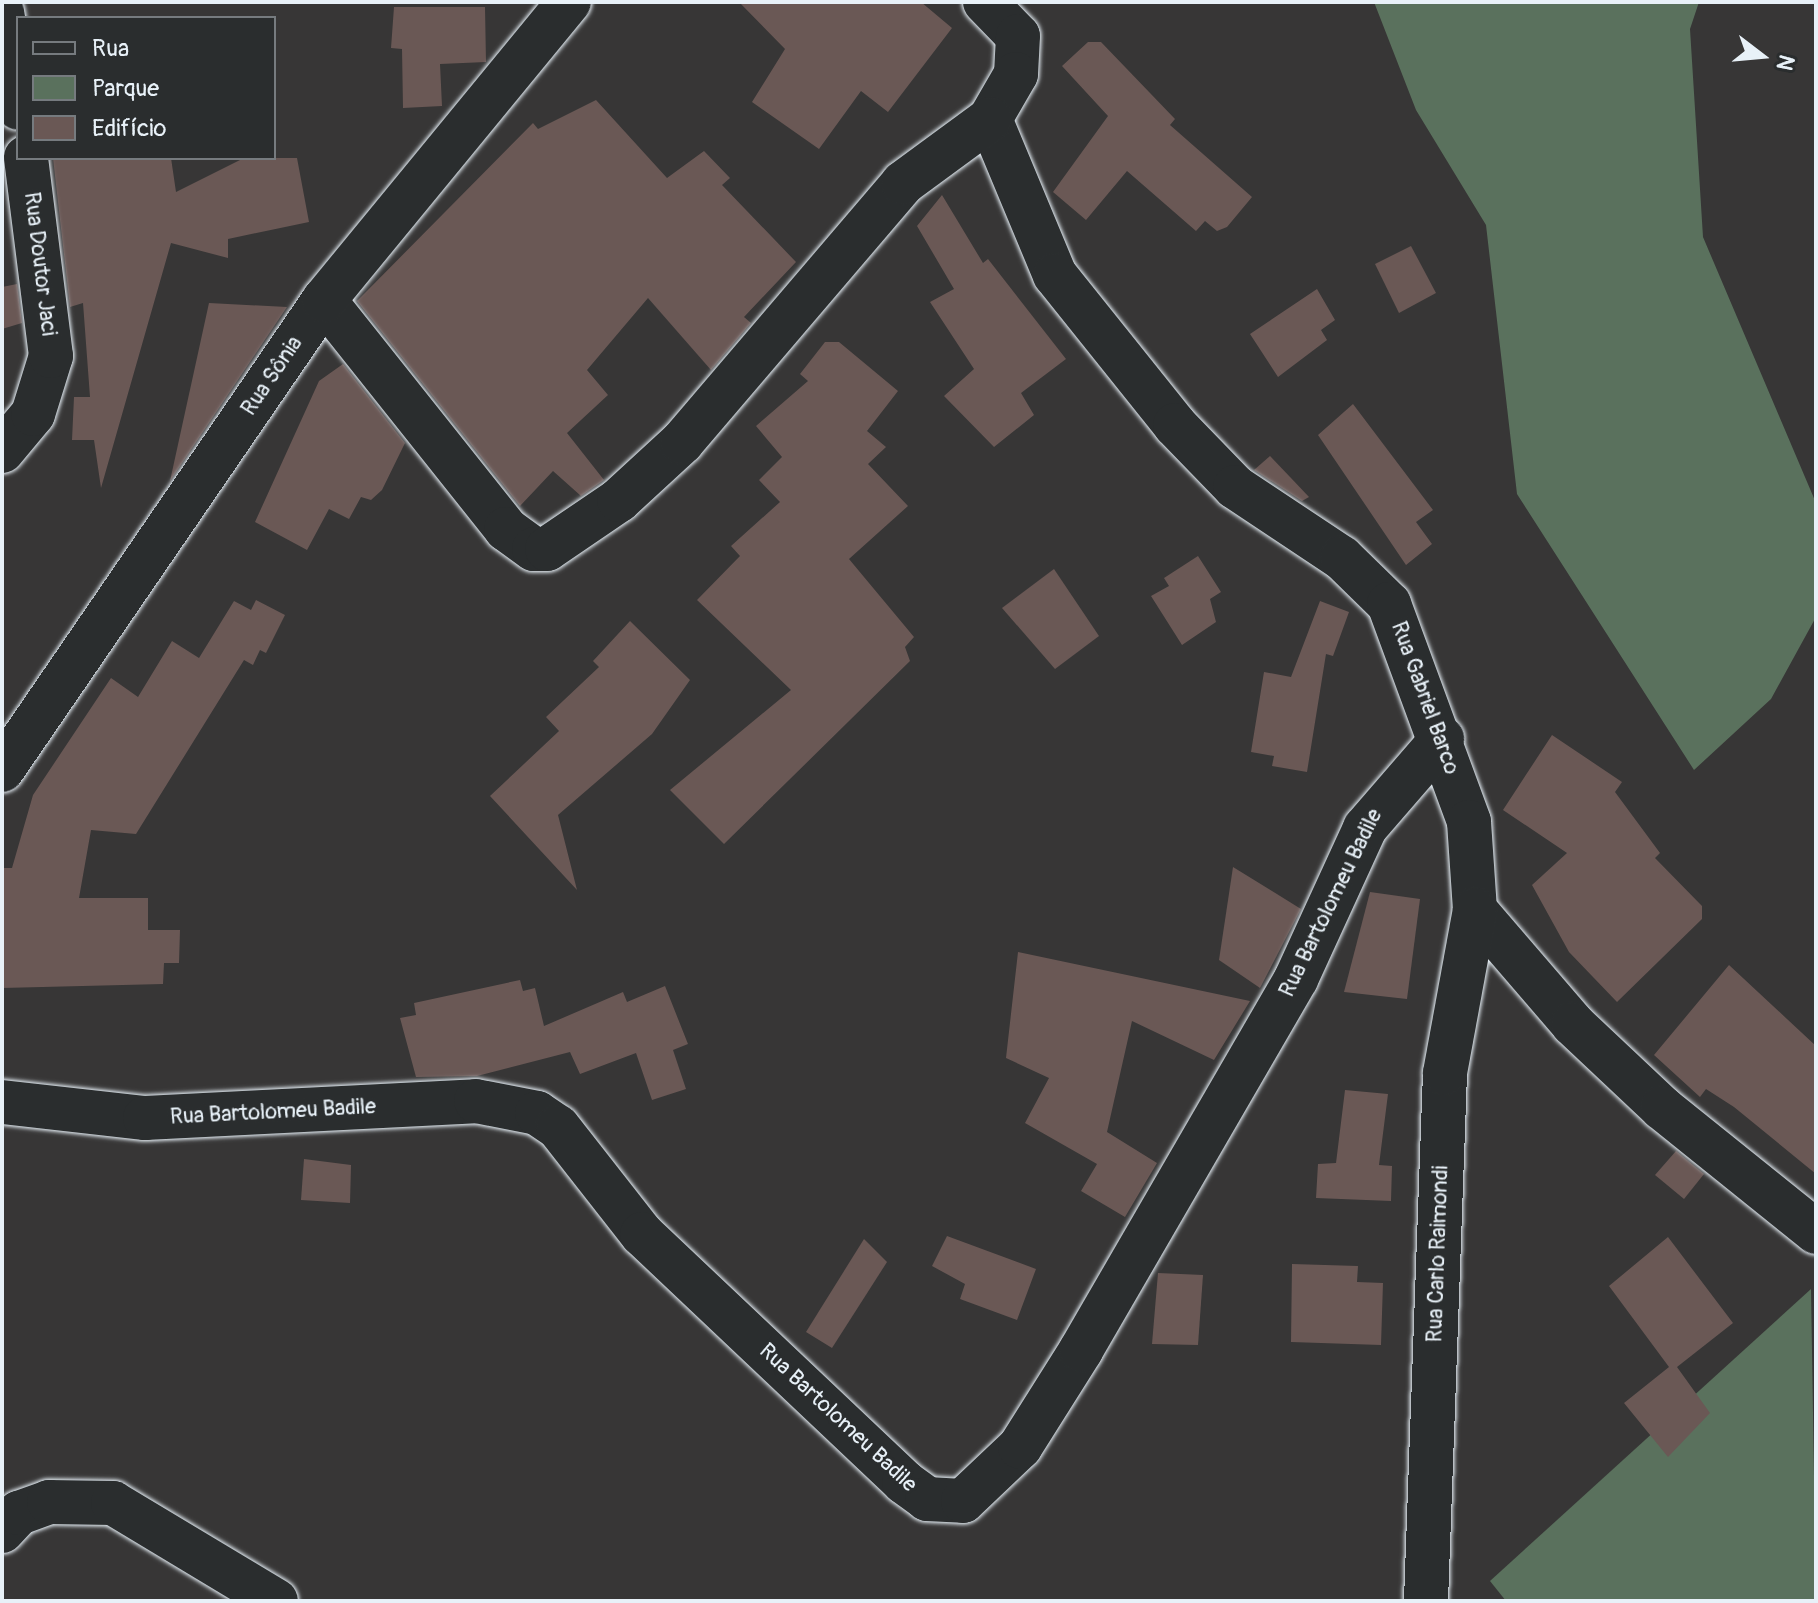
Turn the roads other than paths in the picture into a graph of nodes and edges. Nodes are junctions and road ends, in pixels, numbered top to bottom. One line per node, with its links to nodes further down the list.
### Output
1 (569, 2): 7 (street, Rua Sônia)
2 (985, 2): 5 (street)
3 (2, 12): 4 (street)
4 (16, 96)
5 (990, 119): 7 (street); 9 (street, Rua Gabriel Barco)
6 (26, 160): 8 (street, Rua Doutor Jaci)
7 (324, 300): 10 (street, Rua Sônia)
8 (2, 451)
9 (1442, 739): 11 (street, Rua Gabriel Barco); 12 (street, Rua Bartolomeu Badile)
10 (2, 770)
11 (1475, 910): 13 (street); 16 (street, Rua Carlo Raimondi)
12 (2, 1102)
13 (1816, 1232)
14 (2, 1531): 15 (street)
15 (276, 1601)
16 (1426, 1601)

